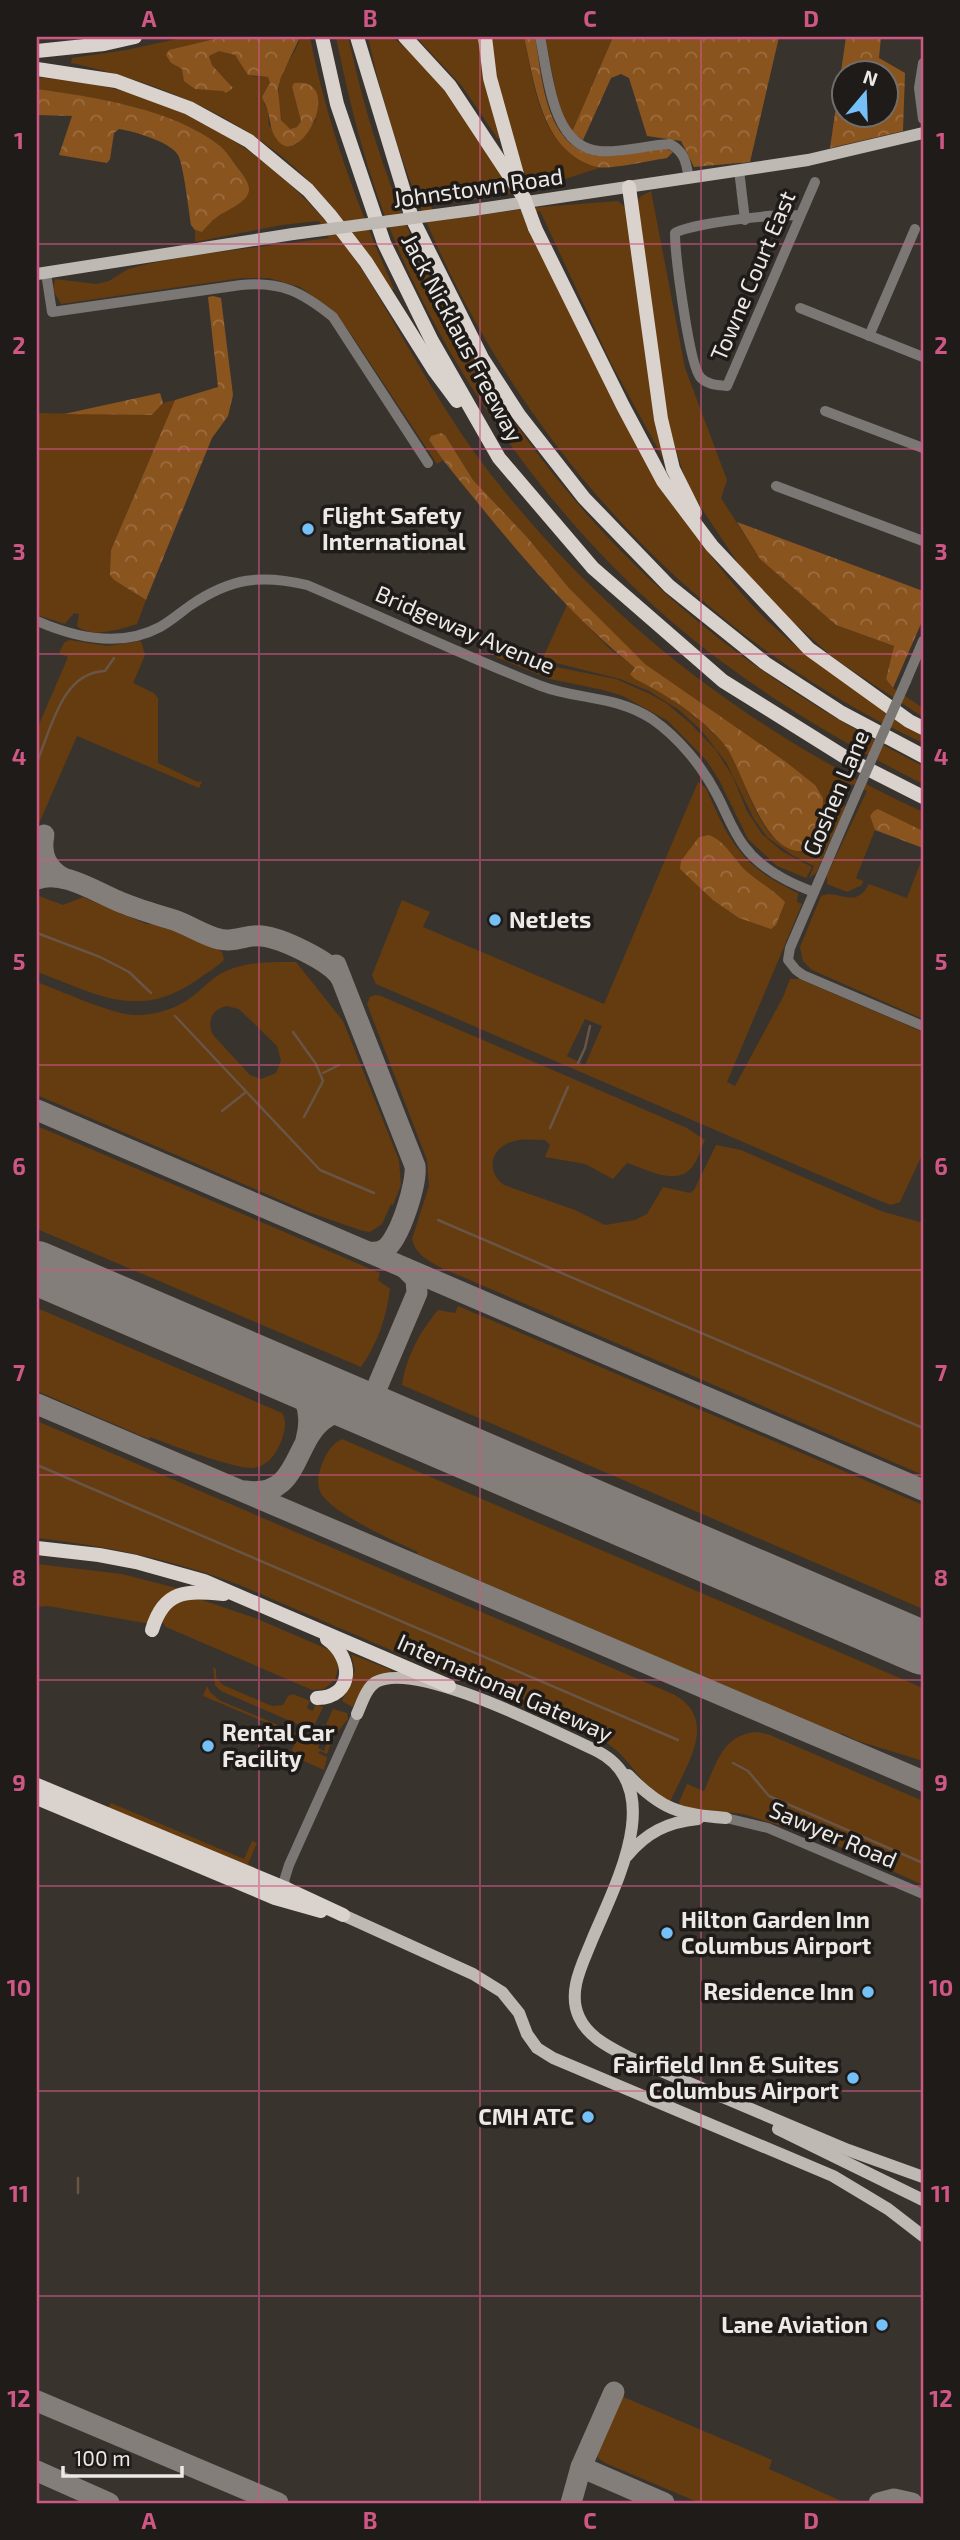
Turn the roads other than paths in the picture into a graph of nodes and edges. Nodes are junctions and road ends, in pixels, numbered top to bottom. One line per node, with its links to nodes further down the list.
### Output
1 (135, 37): 7 (highway)
2 (322, 37): 26 (highway, Jack Nicklaus Freeway)
3 (357, 37): 34 (highway, Jack Nicklaus Freeway)
4 (405, 37): 13 (highway)
5 (485, 37): 13 (highway)
6 (540, 37): 14 (street)
7 (37, 51)
8 (923, 63): 10 (street)
9 (37, 69): 26 (highway)
10 (923, 119)
11 (923, 133): 12 (main road, Johnstown Road)
12 (739, 170): 14 (main road, Johnstown Road); 18 (street)
13 (513, 175): 30 (highway, bridge)
14 (689, 178): 16 (main road, Johnstown Road)
15 (815, 182): 17 (street, Towne Court East)
16 (629, 187): 20 (main road, Johnstown Road, bridge); 30 (highway)
17 (800, 216): 18 (street); 18 (street, Towne Court East)
18 (745, 220)
19 (915, 229): 22 (street)
20 (41, 274): 27 (street)
21 (800, 308): 22 (street)
22 (869, 336): 23 (street)
23 (923, 357)
24 (825, 411): 25 (street)
25 (923, 448)
26 (499, 458): 35 (highway, Jack Nicklaus Freeway)
27 (428, 463)
28 (776, 486): 29 (street)
29 (923, 541)
30 (712, 546): 33 (highway)
31 (37, 621): 36 (street, Bridgeway Avenue)
32 (923, 645): 36 (street, Goshen Lane, bridge)
33 (923, 728)
34 (923, 756)
35 (923, 797)
36 (814, 892): 37 (street, Goshen Lane)
37 (923, 1026)
38 (37, 1550): 39 (highway, International Gateway)
39 (239, 1595): 40 (highway, International Gateway); 41 (highway)
40 (289, 1617): 42 (highway, International Gateway); 43 (highway)
41 (152, 1630)
42 (449, 1686): 44 (main road); 45 (main road, International Gateway)
43 (317, 1698)
44 (357, 1714): 50 (street)
45 (621, 1769): 48 (main road); 49 (main road, International Gateway)
46 (37, 1785): 50 (highway)
47 (37, 1798): 52 (highway)
48 (726, 1818): 49 (main road); 51 (street, Sawyer Road)
49 (623, 1861): 53 (main road, International Gateway)
50 (287, 1889): 52 (highway)
51 (923, 1894)
52 (343, 1915): 55 (main road)
53 (723, 2097): 54 (main road, International Gateway); 56 (main road)
54 (920, 2176)
55 (863, 2192): 57 (main road); 58 (main road)
56 (919, 2198)
57 (923, 2225)
58 (923, 2236)

